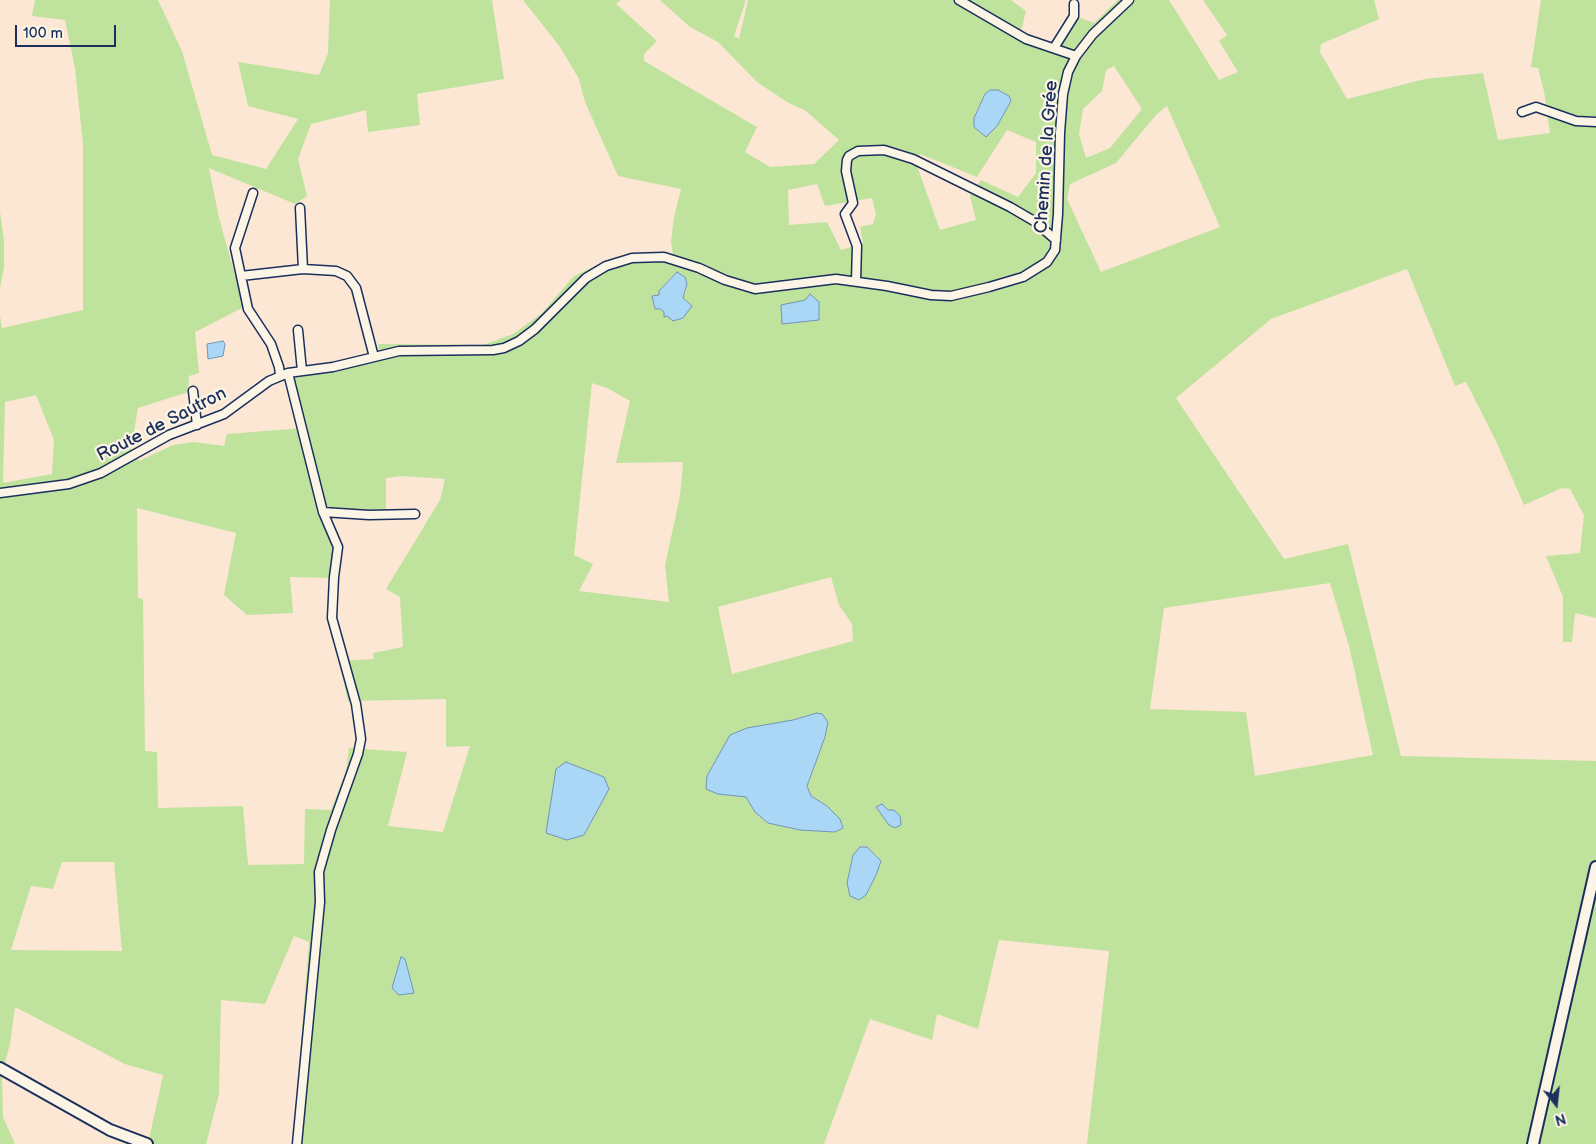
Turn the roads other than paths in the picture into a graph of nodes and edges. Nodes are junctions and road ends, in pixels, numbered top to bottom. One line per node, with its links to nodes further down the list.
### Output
1 (959, 0): 4 (street)
2 (1129, 0): 5 (street, Chemin de la Grée)
3 (1074, 4): 4 (street)
4 (1054, 48): 5 (street)
5 (1076, 56): 10 (street, Chemin de la Grée)
6 (1522, 112): 7 (street)
7 (1596, 122)
8 (253, 193): 13 (street)
9 (300, 208): 12 (street)
10 (1056, 240): 11 (street, Chemin de la Grée); 14 (street)
11 (1055, 250): 14 (street, Route de Sautron)
12 (303, 269): 13 (street); 16 (street)
13 (241, 276): 19 (street)
14 (856, 281): 16 (street, Route de Sautron)
15 (298, 330): 17 (street)
16 (374, 357): 17 (street, Route de Sautron)
17 (302, 371): 18 (street, Route de Sautron)
18 (288, 373): 19 (street, Route de Sautron); 23 (street)
19 (280, 376): 21 (street, Route de Sautron)
20 (193, 391): 21 (street)
21 (198, 424): 22 (street, Route de Sautron)
22 (0, 493)
23 (323, 512): 24 (street); 28 (street)
24 (415, 514)
25 (1596, 868): 29 (street)
26 (0, 1068): 27 (street)
27 (147, 1144)
28 (297, 1144)
29 (1533, 1144)

